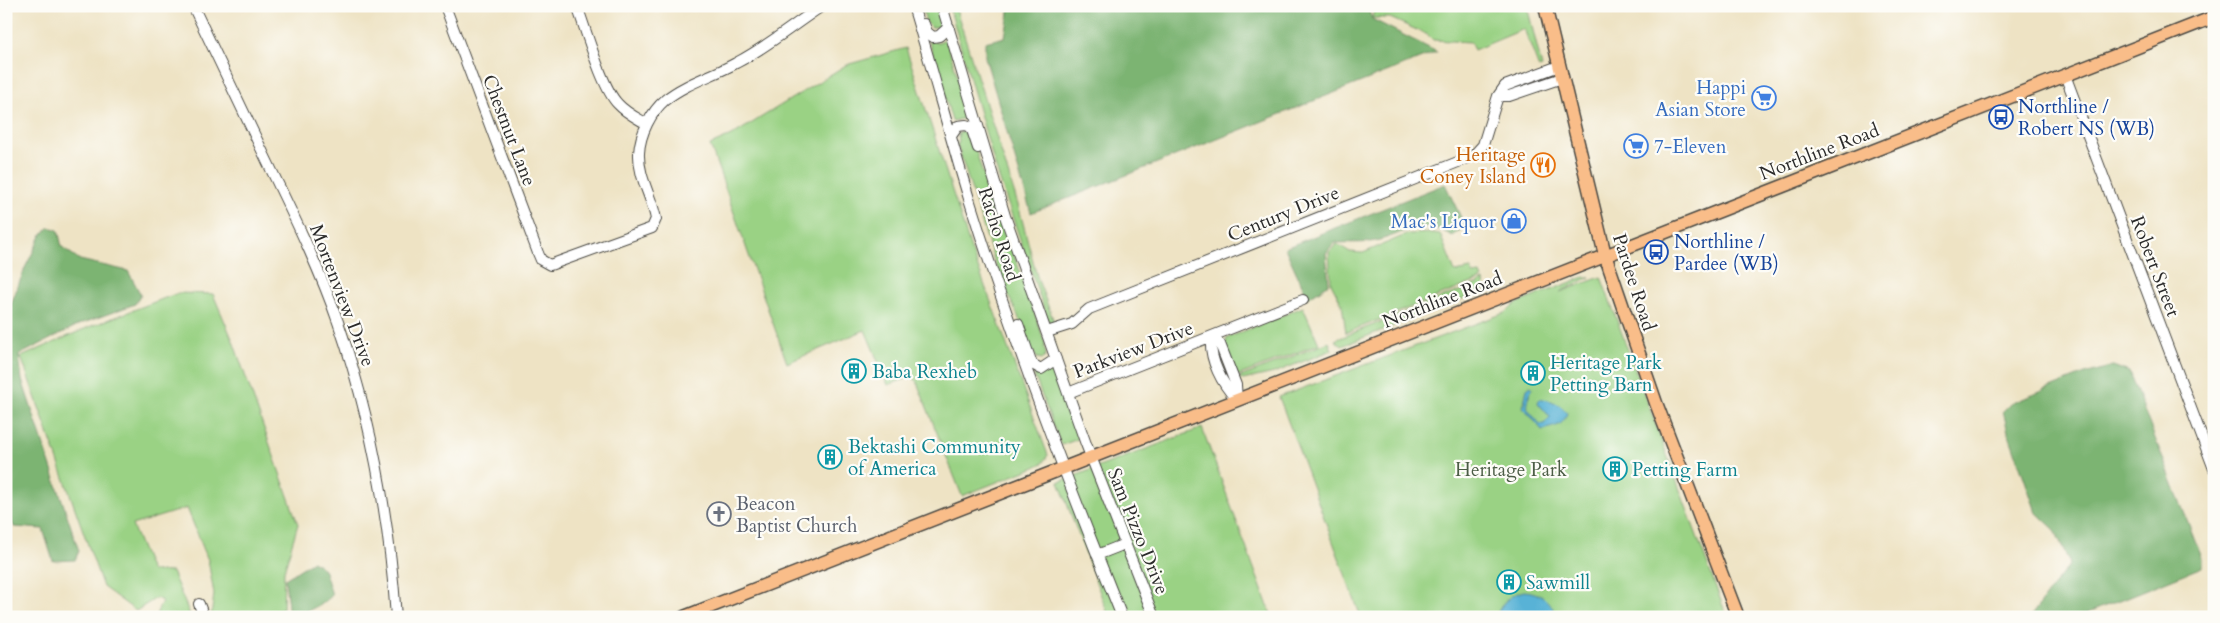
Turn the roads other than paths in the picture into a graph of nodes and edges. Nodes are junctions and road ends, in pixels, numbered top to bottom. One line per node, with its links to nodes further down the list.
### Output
1 (193, 6): 31 (street, Mortenview Drive)
2 (445, 6): 13 (street, Chestnut Lane)
3 (577, 6): 13 (street)
4 (822, 6): 13 (street)
5 (913, 6): 14 (street, Racho Road)
6 (919, 6): 10 (street)
7 (942, 6): 10 (street, Racho Road)
8 (1545, 6): 11 (main road, Pardee Road)
9 (2214, 17): 12 (main road, Northline Road)
10 (949, 27): 15 (street, Racho Road)
11 (1560, 72): 16 (main road, Pardee Road); 19 (street, Century Drive)
12 (2065, 75): 16 (main road, Northline Road); 26 (street, Robert Street)
13 (647, 124)
14 (951, 136): 15 (street); 17 (street, Racho Road)
15 (1002, 204): 19 (street, Racho Road)
16 (1604, 255): 23 (main road, Northline Road); 35 (main road, Pardee Road)
17 (995, 276): 21 (street); 25 (street, Racho Road)
18 (1303, 300): 20 (street, Parkview Drive)
19 (1047, 332): 21 (street, Racho Road)
20 (1210, 337): 22 (street, Parkview Drive); 23 (street, Parkview Drive)
21 (1056, 359): 22 (street, Racho Road)
22 (1068, 393): 24 (street, Racho Road)
23 (1237, 400): 24 (main road, Northline Road)
24 (1091, 457): 25 (main road, Northline Road); 27 (street, Sam Pizzo Drive)
25 (1063, 468): 28 (street); 32 (main road, Northline Road)
26 (2214, 470)
27 (1125, 544): 28 (street); 34 (street, Sam Pizzo Drive)
28 (1097, 555): 33 (street)
29 (199, 604): 30 (street)
30 (204, 617)
31 (396, 617)
32 (684, 617)
33 (1122, 617)
34 (1154, 617)
35 (1738, 617)

